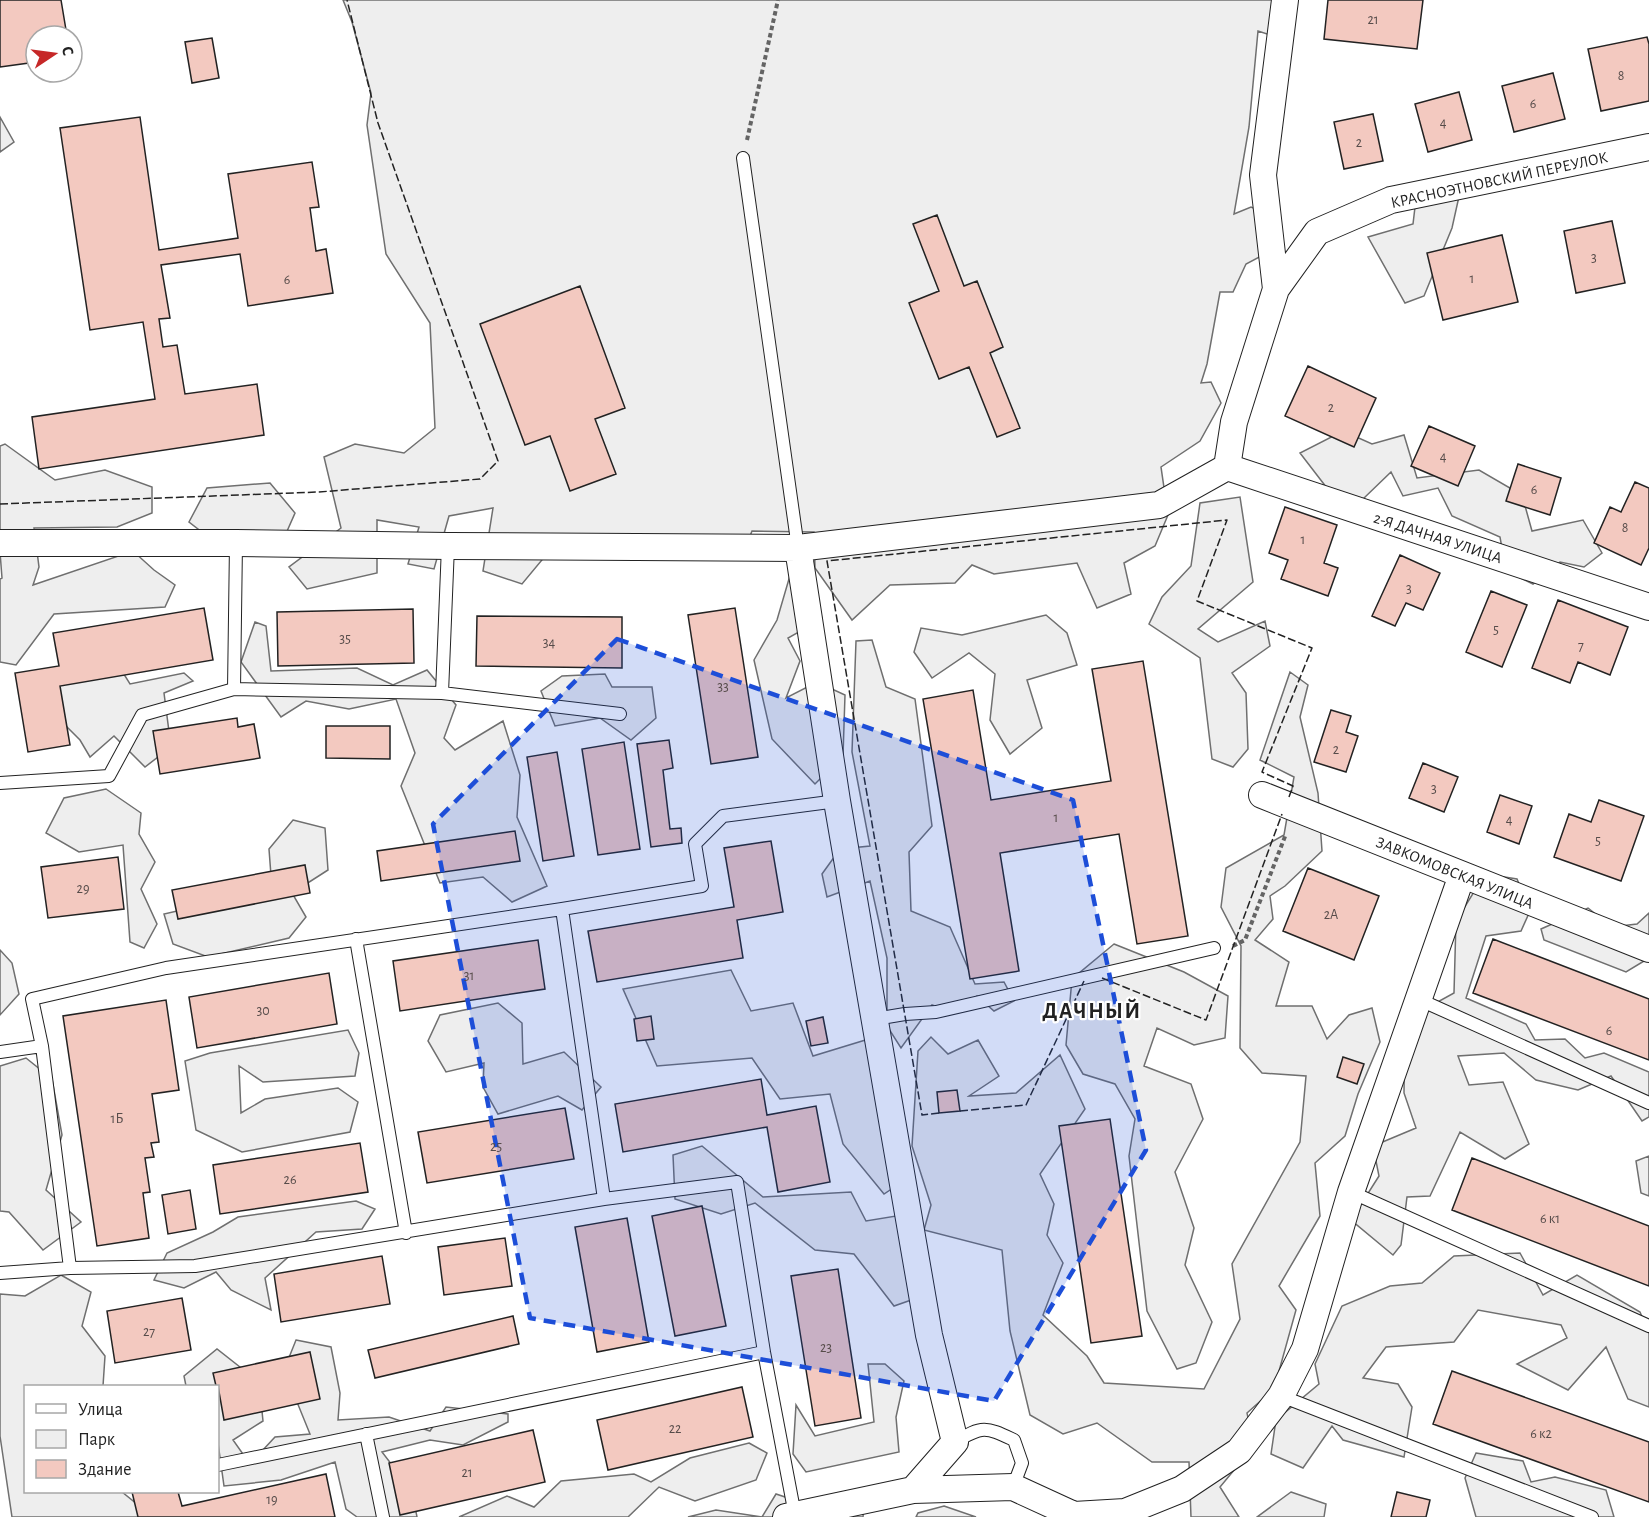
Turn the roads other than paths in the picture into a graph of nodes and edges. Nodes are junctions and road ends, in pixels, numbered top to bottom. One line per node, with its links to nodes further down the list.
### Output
1 (1285, 0): 4 (street)
2 (1649, 147): 4 (street, КРАСНОЭТНОВСКИЙ ПЕРЕУЛОК)
3 (743, 158): 9 (lane)
4 (1276, 289): 5 (street)
5 (1227, 467): 9 (street); 10 (street, 2-Я ДАЧНАЯ УЛИЦА)
6 (0, 543): 7 (street)
7 (236, 543): 8 (street); 11 (lane)
8 (448, 546): 9 (street); 12 (lane)
9 (798, 548): 16 (street)
10 (1649, 607)
11 (234, 689): 12 (lane); 14 (lane)
12 (442, 693): 13 (lane)
13 (620, 714)
14 (0, 783)
15 (1262, 795): 17 (street, ЗАВКОМОВСКАЯ УЛИЦА)
16 (837, 801): 18 (lane); 23 (street)
17 (1462, 875): 21 (street, ЗАВКОМОВСКАЯ УЛИЦА); 22 (street)
18 (562, 909): 19 (lane); 28 (lane)
19 (356, 939): 24 (lane); 29 (lane)
20 (1214, 948): 23 (lane)
21 (1649, 949)
22 (1418, 999): 26 (lane); 27 (street)
23 (875, 1019): 36 (street)
24 (42, 1046): 25 (lane); 30 (lane)
25 (0, 1052)
26 (1649, 1103)
27 (1351, 1192): 32 (lane); 34 (street)
28 (604, 1199): 29 (lane); 33 (lane)
29 (406, 1233): 30 (lane)
30 (70, 1268): 31 (lane)
31 (0, 1273)
32 (1649, 1326)
33 (764, 1352): 35 (lane); 41 (lane)
34 (1281, 1396): 40 (street); 44 (lane)
35 (366, 1434): 37 (lane); 43 (lane)
36 (955, 1442): 38 (lane); 39 (street)
37 (219, 1465)
38 (1013, 1487): 39 (street); 42 (street)
39 (913, 1490): 41 (street)
40 (1128, 1514): 42 (street)
41 (790, 1516)
42 (1074, 1516)
43 (383, 1517)
44 (1592, 1517)

